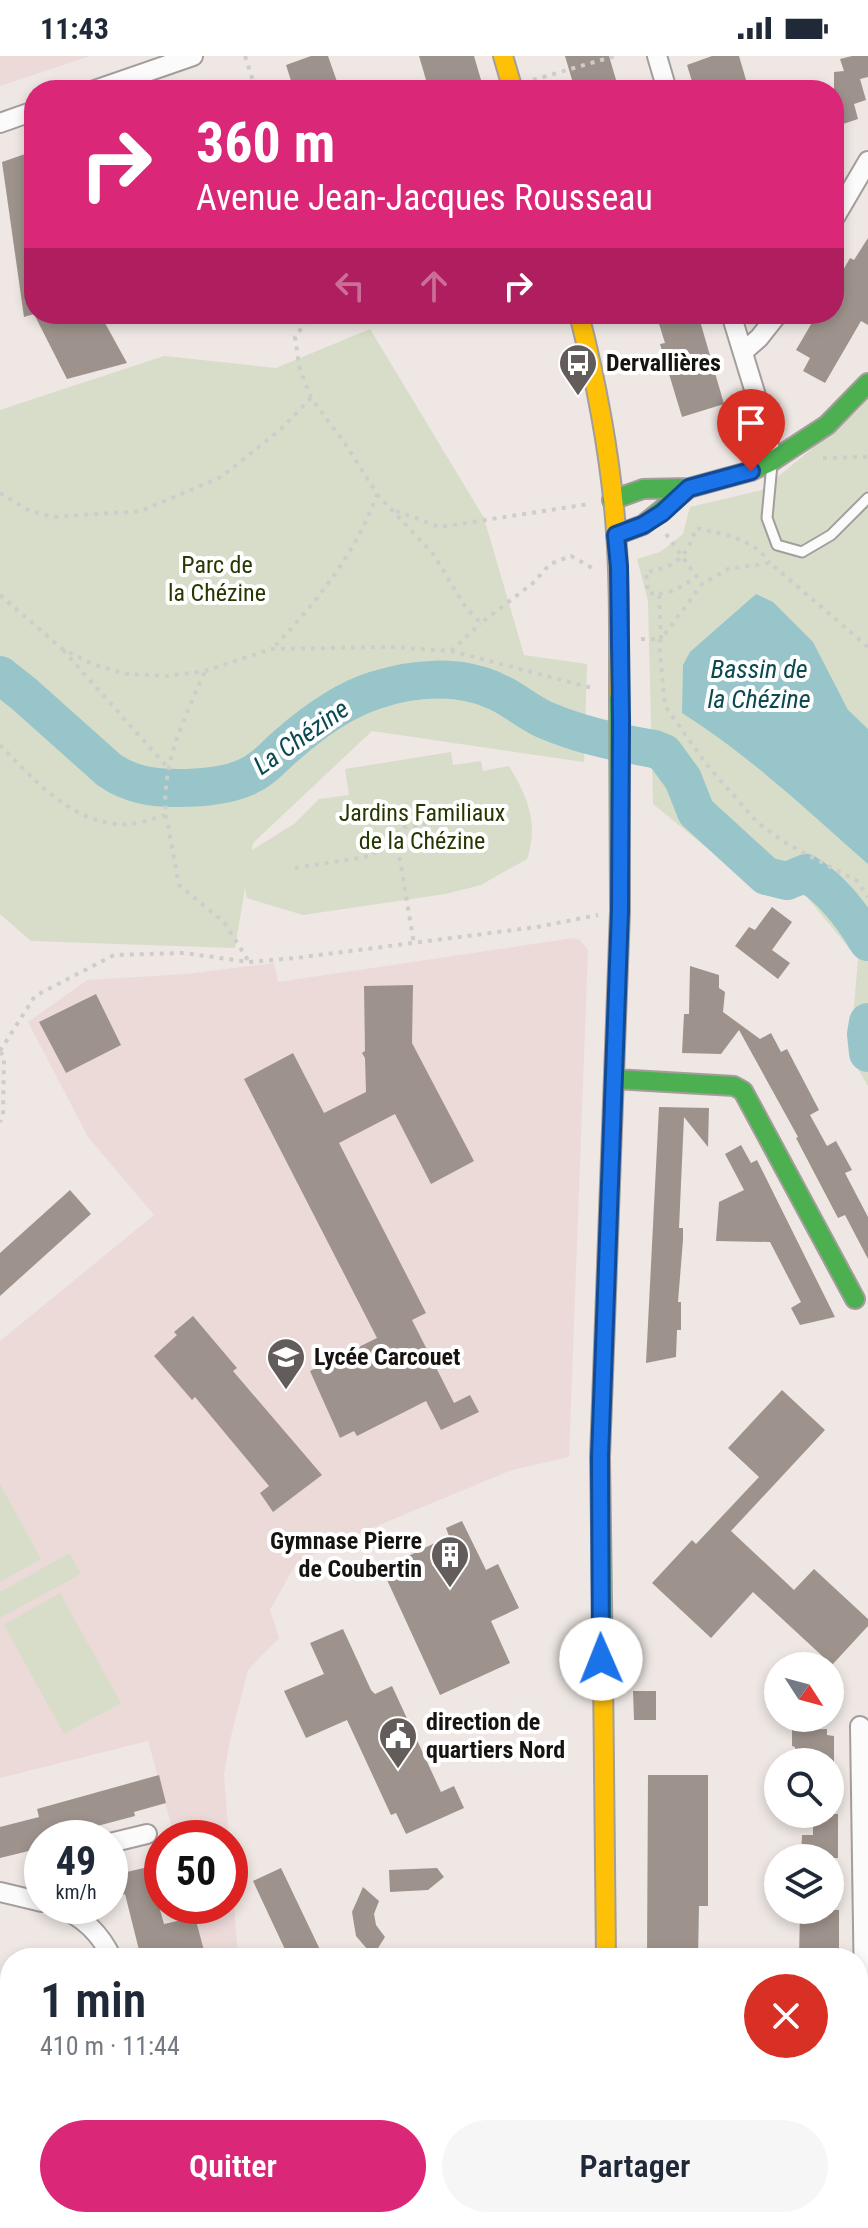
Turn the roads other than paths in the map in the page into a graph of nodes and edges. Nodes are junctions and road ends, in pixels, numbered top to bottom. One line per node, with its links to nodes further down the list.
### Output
1 (193, 56): 4 (street)
2 (503, 56): 5 (main road)
3 (657, 56): 6 (street)
4 (124, 80)
5 (510, 80)
6 (664, 80)
7 (24, 115): 8 (street)
8 (0, 123)
9 (868, 161): 10 (street)
10 (844, 202)
11 (581, 324): 19 (main road)
12 (734, 324): 14 (street)
13 (770, 324): 14 (street)
14 (743, 352): 16 (street)
15 (868, 383): 16 (main road)
16 (772, 461): 17 (main road); 18 (lane)
17 (689, 488): 19 (main road); 20 (main road)
18 (868, 498)
19 (612, 500): 20 (main road)
20 (616, 535): 21 (main road)
21 (615, 1079): 22 (main road); 28 (main road)
22 (855, 1299)
23 (860, 1726): 29 (street)
24 (0, 1892): 25 (street)
25 (24, 1898)
26 (88, 1924): 27 (street)
27 (106, 1948)
28 (606, 1948)
29 (863, 1948)

